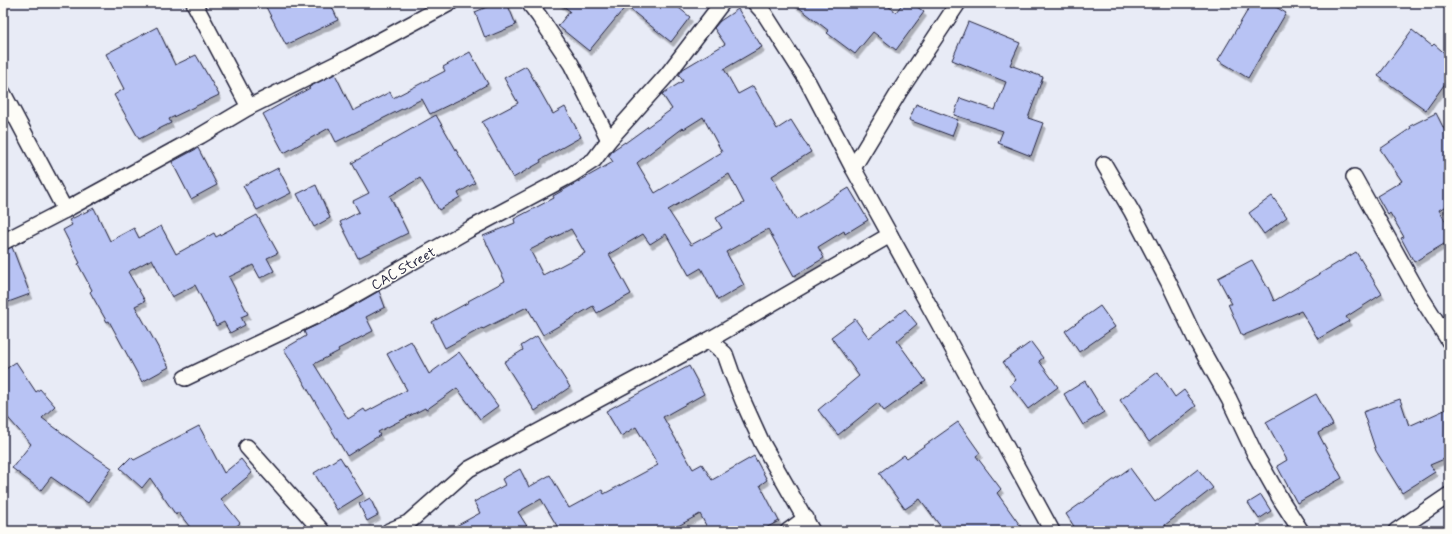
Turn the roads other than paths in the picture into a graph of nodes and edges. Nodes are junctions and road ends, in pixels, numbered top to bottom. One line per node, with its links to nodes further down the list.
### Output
1 (194, 3): 8 (street)
2 (450, 3): 8 (street)
3 (529, 3): 9 (street)
4 (722, 3): 9 (street, CAC Street)
5 (755, 3): 11 (street)
6 (958, 3): 11 (street)
7 (3, 93): 13 (street)
8 (248, 107): 13 (street)
9 (609, 140): 18 (street, CAC Street)
10 (1104, 164): 26 (street)
11 (853, 168): 14 (street)
12 (1354, 177): 17 (street)
13 (65, 210): 15 (street)
14 (890, 235): 16 (street); 25 (street)
15 (3, 242)
16 (709, 340): 21 (street); 23 (street)
17 (1449, 341)
18 (185, 378)
19 (247, 447): 22 (street)
20 (1449, 495): 27 (street)
21 (809, 525): 24 (street)
22 (322, 531)
23 (389, 531)
24 (788, 531)
25 (1052, 531)
26 (1302, 531)
27 (1396, 531)

